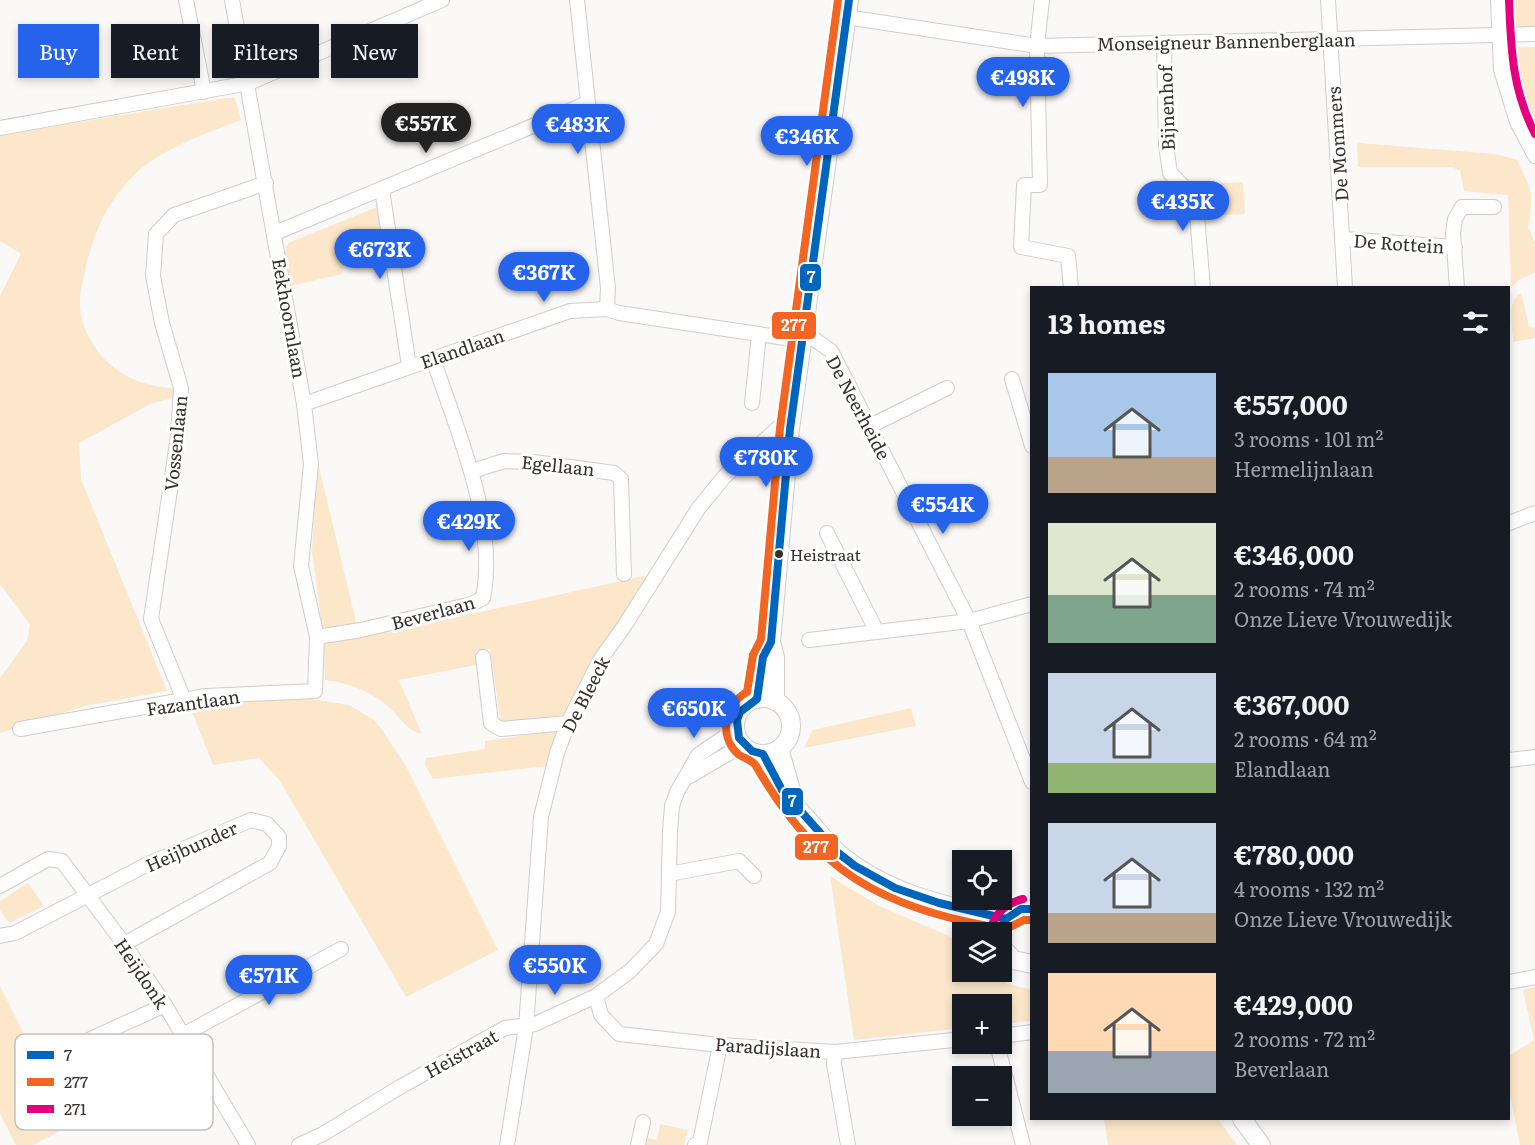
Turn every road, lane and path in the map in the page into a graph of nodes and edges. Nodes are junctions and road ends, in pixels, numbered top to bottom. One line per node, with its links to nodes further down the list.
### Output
1 (186, 0): 15 (street)
2 (232, 0): 14 (street, Eekhoornlaan)
3 (442, 0): 14 (street)
4 (577, 0): 16 (street)
5 (1042, 0): 13 (street)
6 (1328, 0): 11 (street, De Mommers)
7 (1498, 0): 10 (street)
8 (848, 9): 13 (street, Monseigneur Bannenberglaan); 31 (main road)
9 (1535, 34): 10 (street, Monseigneur Bannenberglaan)
10 (1501, 35): 11 (street, Monseigneur Bannenberglaan); 18 (street)
11 (1330, 39): 12 (street, Monseigneur Bannenberglaan); 23 (street, De Mommers)
12 (1164, 43): 13 (street, Monseigneur Bannenberglaan); 26 (street, Bijnenhof)
13 (1037, 46): 25 (street)
14 (249, 83): 15 (street); 19 (street, Eekhoornlaan)
15 (204, 92): 17 (street)
16 (588, 103): 20 (street); 29 (street)
17 (0, 128)
18 (1535, 156)
19 (266, 183): 22 (street, Eekhoornlaan); 53 (street, Vossenlaan)
20 (382, 190): 22 (street); 33 (street)
21 (1494, 207): 24 (street, De Rottein)
22 (275, 233): 37 (street, Eekhoornlaan)
23 (1343, 239): 24 (street, De Rottein); 27 (street, De Mommers)
24 (1455, 247): 28 (street, De Rottein)
25 (1071, 286)
26 (1203, 286)
27 (1345, 286)
28 (1457, 286)
29 (607, 309): 30 (street, Elandlaan); 32 (street, Elandlaan)
30 (759, 334): 31 (street, Elandlaan); 36 (street)
31 (801, 338): 39 (street, De Neerheide); 40 (main road)
32 (433, 359): 33 (street, Elandlaan); 42 (street, Beverlaan)
33 (409, 366): 37 (street, Elandlaan)
34 (1012, 379): 38 (street)
35 (947, 388): 39 (street)
36 (752, 403)
37 (304, 404): 50 (street, Eekhoornlaan)
38 (1028, 415): 41 (street)
39 (870, 426): 48 (street, De Neerheide)
40 (790, 429): 54 (main road); 55 (street, De Bleeck)
41 (1030, 430)
42 (472, 471): 46 (street, Egellaan); 50 (street, Beverlaan)
43 (1535, 513): 44 (street)
44 (1510, 523)
45 (827, 533): 49 (street)
46 (624, 574)
47 (1030, 605): 48 (street)
48 (969, 621): 49 (street); 61 (street, De Neerheide)
49 (877, 632): 51 (street)
50 (317, 637): 53 (street, Fazantlaan)
51 (809, 640)
52 (483, 657): 55 (street)
53 (184, 700): 56 (street, Fazantlaan)
54 (766, 700): 57 (main road); 58 (main road)
55 (568, 723): 80 (street, De Bleeck)
56 (20, 729)
57 (739, 738): 58 (main road); 62 (street, Heistraat)
58 (771, 751): 66 (main road)
59 (1535, 757): 60 (street)
60 (1510, 760)
61 (1030, 777)
62 (669, 874): 63 (street); 78 (street, Heistraat)
63 (754, 876)
64 (0, 886): 65 (street, Heijdonk)
65 (89, 895): 71 (street); 72 (street, Heijdonk); 72 (street, Heijbunder)
66 (943, 905): 68 (main road); 69 (main road)
67 (1030, 908): 70 (main road)
68 (968, 922)
69 (992, 922)
70 (1007, 922)
71 (0, 936)
72 (124, 944): 79 (street, Heijdonk)
73 (341, 949): 84 (street)
74 (1012, 960): 75 (main road)
75 (1030, 964)
76 (1535, 977): 77 (street)
77 (1510, 982)
78 (596, 996): 80 (street, Heistraat); 87 (street, Paradijslaan)
79 (165, 1005): 82 (street); 83 (street, Heijdonk)
80 (526, 1027): 94 (street, Heistraat); 95 (street, De Bleeck)
81 (1030, 1032): 85 (street)
82 (102, 1034)
83 (181, 1034)
84 (186, 1034)
85 (1012, 1035)
86 (952, 1040): 88 (street, Paradijslaan)
87 (720, 1045): 88 (street, Paradijslaan); 97 (street)
88 (835, 1052): 98 (street)
89 (1000, 1054): 99 (street)
90 (213, 1087): 93 (street, Heijdonk)
91 (1243, 1120): 100 (main road)
92 (643, 1122): 96 (street)
93 (248, 1145)
94 (299, 1145)
95 (507, 1145)
96 (638, 1145)
97 (695, 1145)
98 (848, 1145)
99 (1023, 1145)
100 (1261, 1145)

